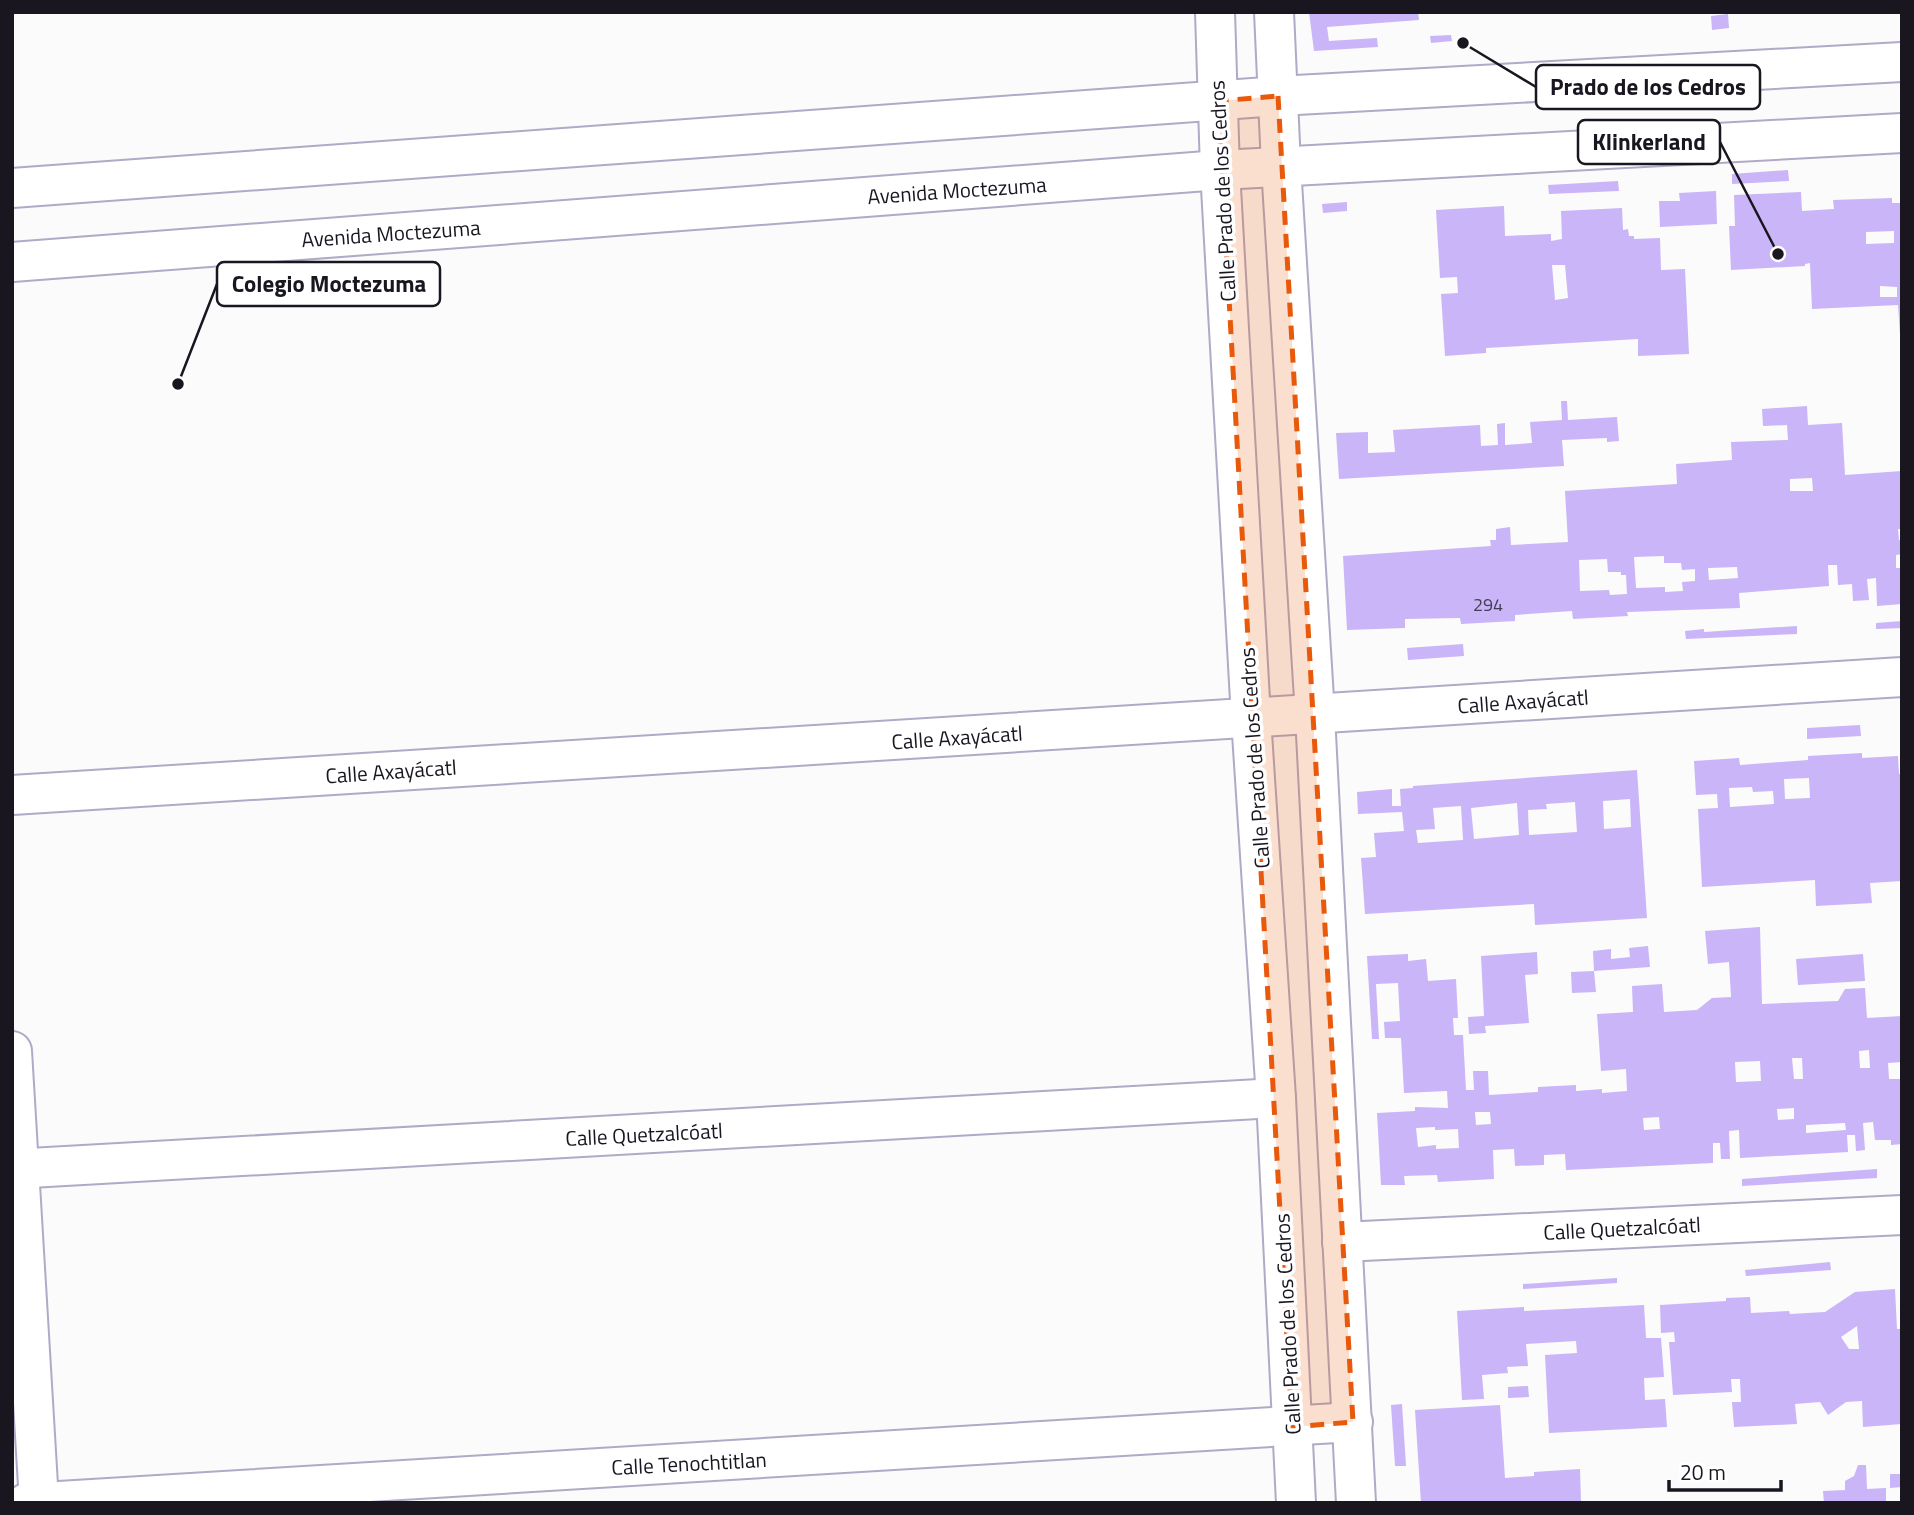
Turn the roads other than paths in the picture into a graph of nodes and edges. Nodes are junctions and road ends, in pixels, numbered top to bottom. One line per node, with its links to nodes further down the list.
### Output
1 (1215, 12): 5 (street, Calle Prado de los Cedros)
2 (1274, 12): 4 (street)
3 (1902, 62): 4 (street)
4 (1278, 96): 5 (street); 7 (street)
5 (1219, 101): 8 (street, Calle Prado de los Cedros); 9 (street)
6 (1902, 133): 7 (street, Avenida Moctezuma)
7 (1280, 166): 8 (street, Avenida Moctezuma); 12 (street)
8 (1220, 170): 10 (street, Avenida Moctezuma); 13 (street, Calle Prado de los Cedros)
9 (12, 188)
10 (12, 262)
11 (1902, 677): 12 (street, Calle Axayácatl)
12 (1315, 715): 13 (street, Calle Axayácatl); 19 (street)
13 (1251, 718): 14 (street, Calle Axayácatl); 16 (street, Calle Prado de los Cedros)
14 (12, 795)
15 (12, 1051): 17 (street)
16 (1276, 1098): 17 (street, Calle Quetzalcóatl); 21 (street, Calle Prado de los Cedros)
17 (16, 1169): 22 (street)
18 (1902, 1215): 19 (street, Calle Quetzalcóatl)
19 (1342, 1242): 20 (street)
20 (1353, 1422): 21 (street, Calle Tenochtitlan); 24 (street)
21 (1292, 1427): 22 (street, Calle Tenochtitlan); 23 (street, Calle Prado de los Cedros)
22 (33, 1502)
23 (1296, 1503)
24 (1356, 1503)

